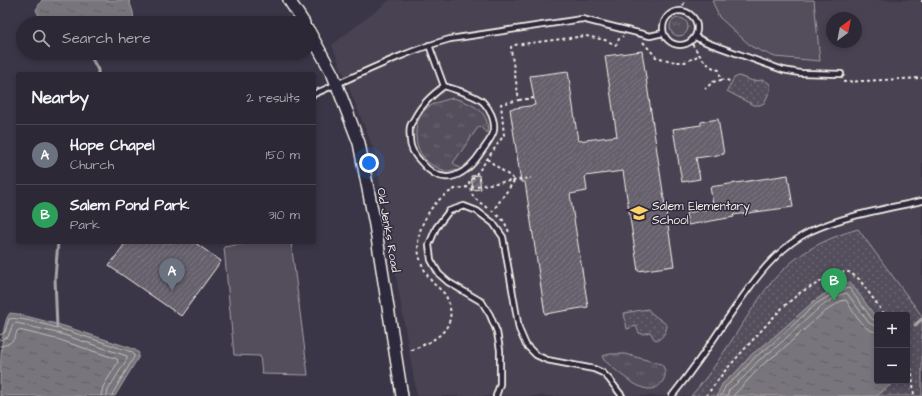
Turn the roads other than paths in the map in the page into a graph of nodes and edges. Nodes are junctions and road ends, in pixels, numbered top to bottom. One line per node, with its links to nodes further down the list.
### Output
1 (289, 0): 2 (street)
2 (299, 16)
3 (663, 33): 4 (lane); 4 (lane); 6 (lane)
4 (695, 36): 7 (lane)
5 (316, 42): 8 (street, Old Jenks Road)
6 (429, 45): 8 (lane); 9 (lane)
7 (841, 74)
8 (336, 84): 10 (lane); 12 (street, Old Jenks Road)
9 (444, 86): 9 (lane)
10 (316, 93)
11 (922, 201): 15 (lane)
12 (402, 396)
13 (496, 396): 14 (lane)
14 (622, 396)
15 (672, 396)

